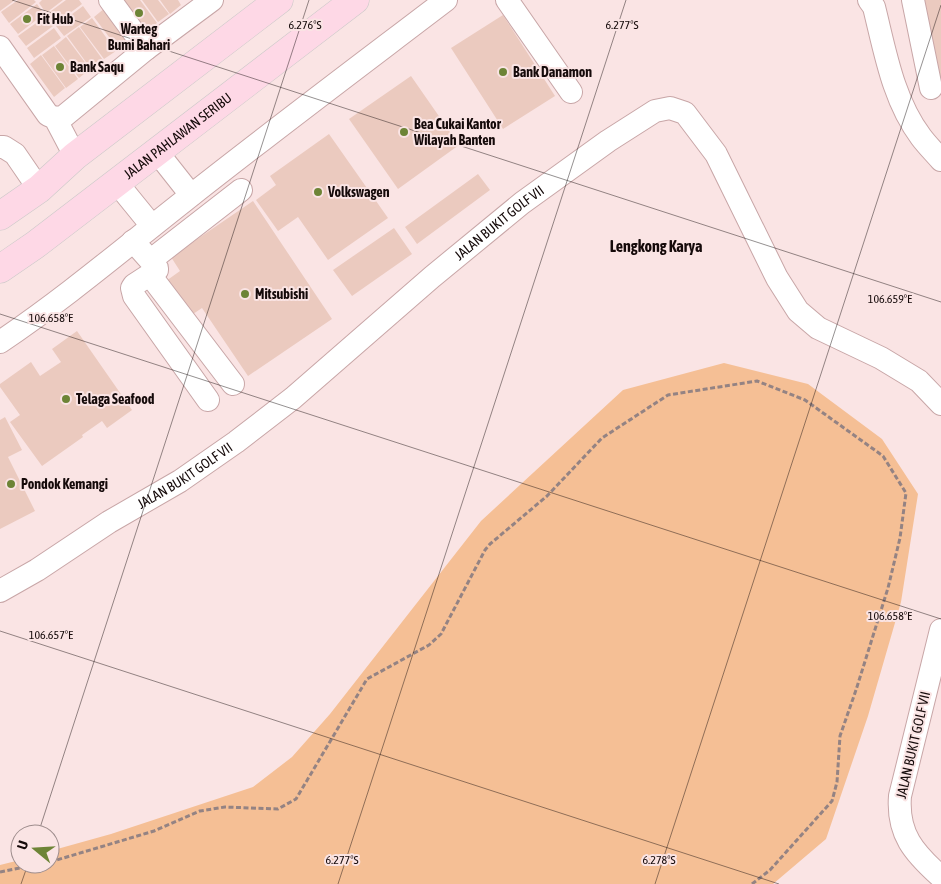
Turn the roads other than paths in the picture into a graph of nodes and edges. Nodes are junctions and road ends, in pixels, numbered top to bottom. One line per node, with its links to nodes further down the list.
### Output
1 (110, 0): 10 (street)
2 (212, 0): 10 (street)
3 (279, 0): 16 (main road)
4 (355, 0): 15 (main road, JALAN PAHLAWAN SERIBU)
5 (446, 0): 21 (street)
6 (507, 0): 12 (street)
7 (913, 0): 11 (street)
8 (873, 2): 17 (street)
9 (0, 47): 13 (street)
10 (146, 49): 13 (street)
11 (931, 88)
12 (570, 92)
13 (54, 118): 16 (street)
14 (0, 148): 19 (street)
15 (156, 152): 18 (main road, JALAN PAHLAWAN SERIBU); 21 (street)
16 (75, 156): 19 (main road)
17 (941, 160)
18 (117, 183): 23 (street); 26 (main road, JALAN PAHLAWAN SERIBU)
19 (39, 189): 22 (main road)
20 (241, 190): 25 (street)
21 (191, 195): 23 (street)
22 (0, 216)
23 (152, 226): 24 (street)
24 (133, 241): 25 (street); 27 (street)
25 (150, 267): 28 (street); 29 (street)
26 (0, 268)
27 (0, 342)
28 (233, 384)
29 (208, 400)
30 (941, 404): 31 (street, JALAN BUKIT GOLF VII)
31 (0, 591)
32 (941, 630): 33 (street, JALAN BUKIT GOLF VII)
33 (941, 878)

